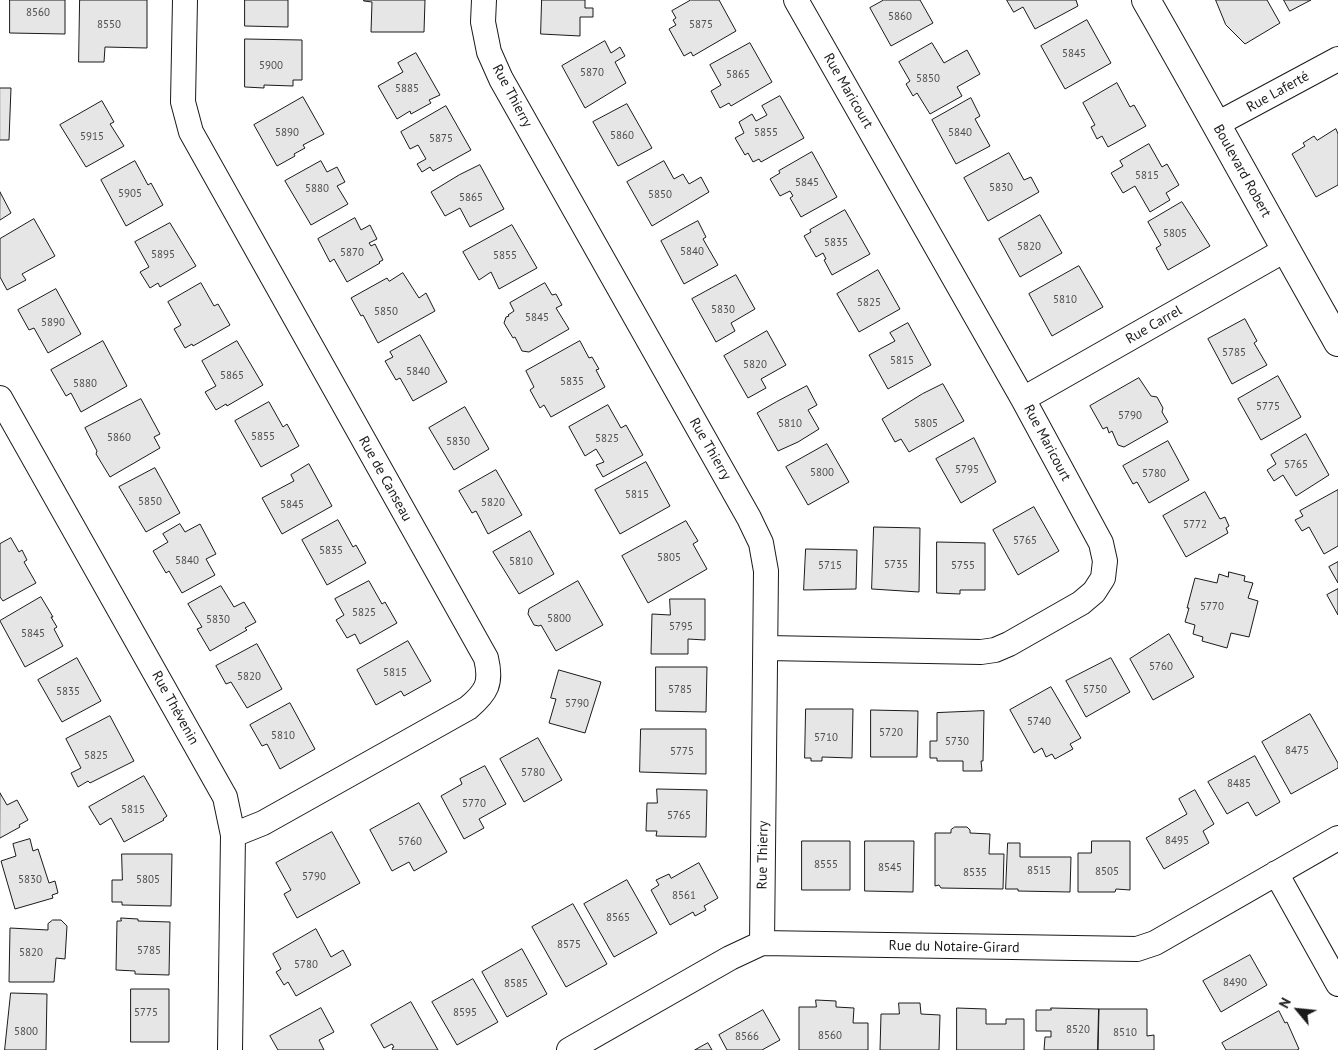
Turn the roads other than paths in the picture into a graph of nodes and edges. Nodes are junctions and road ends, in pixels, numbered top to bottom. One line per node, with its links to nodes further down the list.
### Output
1 (185, 0): 12 (street, Rue de Canseau)
2 (484, 0): 11 (street, Rue Thierry)
3 (796, 0): 10 (street, Rue Maricourt)
4 (1146, 0): 6 (street, Boulevard Robert)
5 (1338, 59): 6 (street, Rue Laferté)
6 (1217, 124): 7 (street, Boulevard Robert)
7 (1285, 250): 8 (street, Boulevard Robert); 10 (street, Rue Carrel)
8 (1338, 342)
9 (0, 398): 12 (street, Rue Thévenin)
10 (1023, 399): 11 (street, Rue Maricourt)
11 (767, 648): 15 (street, Rue Thierry)
12 (233, 835): 17 (street, Rue Thévenin)
13 (1338, 838): 14 (street, Rue du Notaire-Girard)
14 (1276, 873): 15 (street, Rue du Notaire-Girard); 16 (street)
15 (762, 942): 18 (street, Rue du Notaire-Girard)
16 (1338, 984)
17 (230, 1050)
18 (569, 1050)

